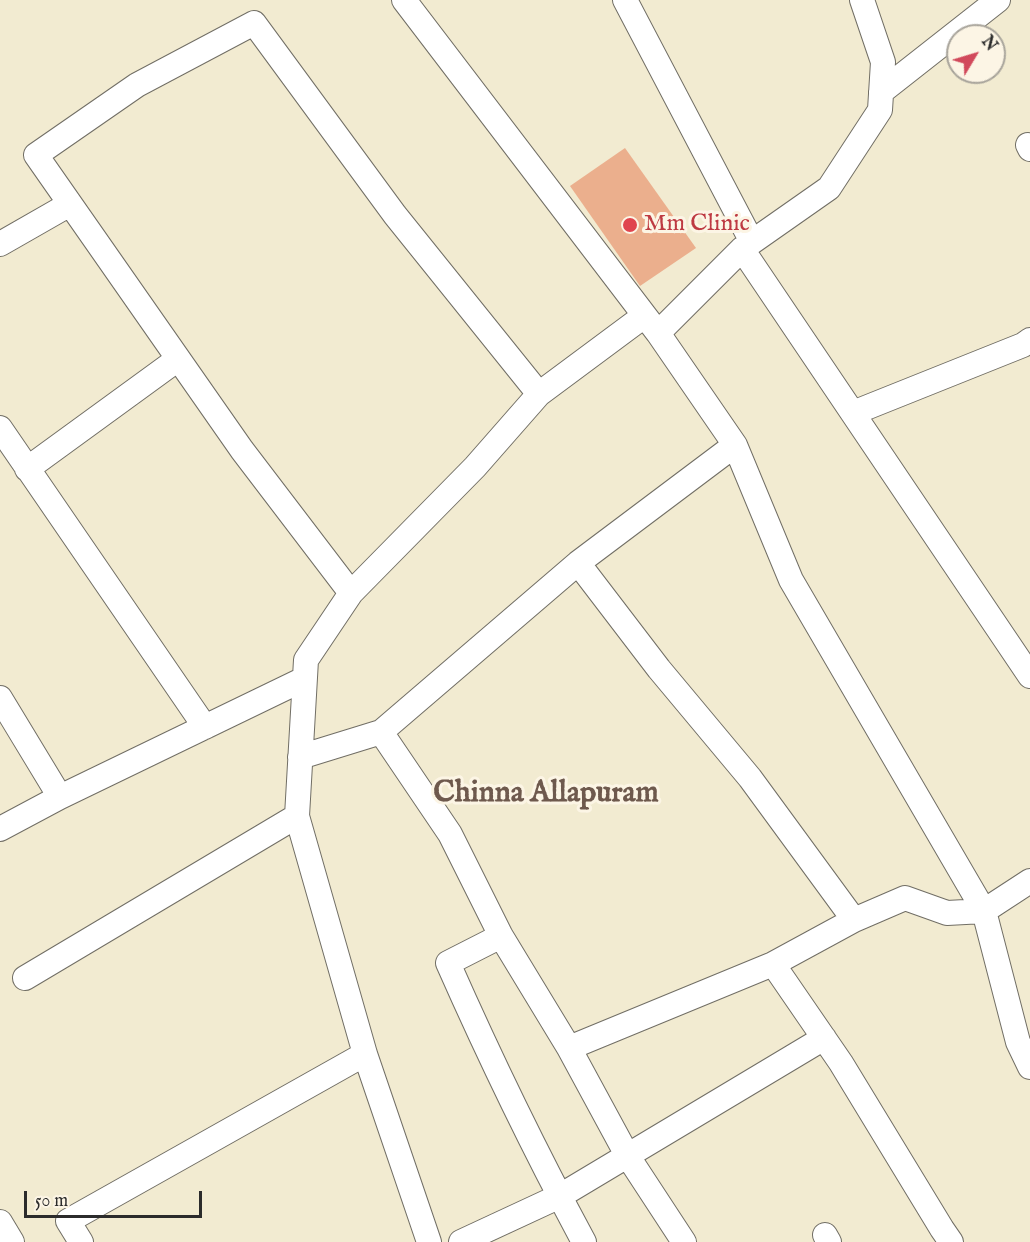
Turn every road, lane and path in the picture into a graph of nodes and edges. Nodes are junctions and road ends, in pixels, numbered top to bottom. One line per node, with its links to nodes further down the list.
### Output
1 (625, 0): 8 (street)
2 (862, 0): 5 (street)
3 (998, 0): 5 (street)
4 (410, 2): 9 (street)
5 (881, 92): 8 (street)
6 (70, 204): 7 (street); 11 (street); 12 (street)
7 (0, 244)
8 (747, 246): 9 (street); 13 (street)
9 (651, 324): 12 (street); 15 (street)
10 (1030, 340): 13 (street)
11 (178, 359): 16 (street); 18 (street)
12 (539, 394): 18 (street)
13 (853, 413): 19 (street)
14 (0, 428): 16 (street)
15 (735, 445): 17 (street); 29 (street)
16 (27, 469): 22 (street)
17 (578, 564): 23 (street); 30 (street)
18 (351, 593): 20 (street)
19 (1030, 676)
20 (304, 679): 22 (street); 24 (street)
21 (0, 698): 25 (street)
22 (205, 727): 25 (street)
23 (381, 732): 24 (street); 31 (street)
24 (300, 757): 26 (street)
25 (60, 797): 27 (street)
26 (297, 816): 33 (street); 36 (street)
27 (0, 830)
28 (1030, 881): 29 (street)
29 (984, 911): 30 (street); 37 (street)
30 (854, 920): 32 (street)
31 (501, 936): 35 (street); 39 (street)
32 (773, 964): 34 (street); 35 (street)
33 (25, 978)
34 (824, 1038): 38 (street); 47 (street)
35 (569, 1048): 38 (street)
36 (365, 1054): 42 (street); 43 (street)
37 (1030, 1067)
38 (627, 1155): 39 (street); 46 (street)
39 (560, 1196): 44 (street); 45 (street)
40 (0, 1222): 41 (street)
41 (12, 1242)
42 (81, 1242)
43 (429, 1242)
44 (461, 1242)
45 (584, 1242)
46 (684, 1242)
47 (951, 1242)

